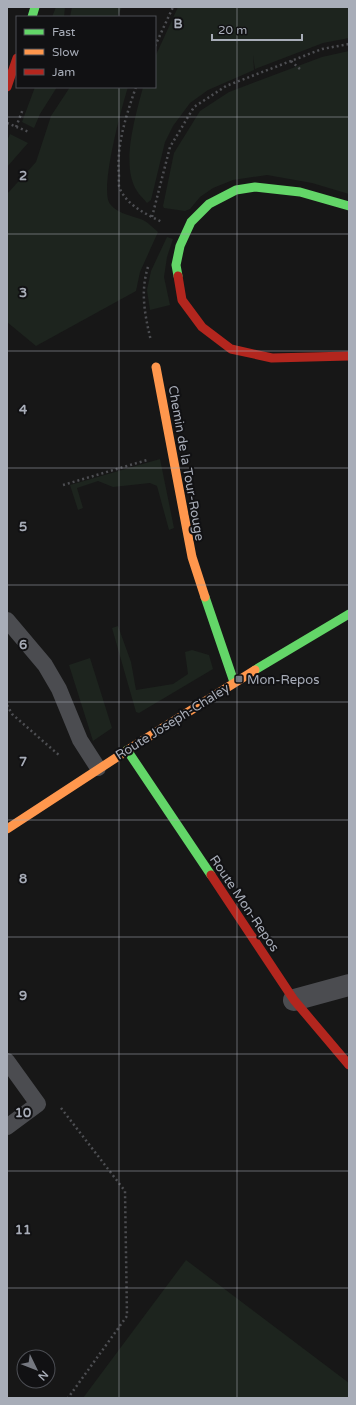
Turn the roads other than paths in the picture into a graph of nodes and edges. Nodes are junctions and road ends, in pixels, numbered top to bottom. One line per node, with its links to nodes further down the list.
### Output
1 (16, 61): 2 (street)
2 (7, 87)
3 (349, 206): 4 (street)
4 (349, 356)
5 (156, 367): 8 (street, Chemin de la Tour-Rouge)
6 (349, 614): 8 (street, Route Joseph-Chaley)
7 (7, 620): 10 (lane)
8 (234, 682): 9 (street, Route Joseph-Chaley)
9 (127, 750): 10 (street, Route Joseph-Chaley); 13 (street, Route Mon-Repos)
10 (98, 768): 11 (street, Route Joseph-Chaley)
11 (7, 829)
12 (349, 985): 13 (street)
13 (294, 1000): 15 (street, Route Mon-Repos)
14 (7, 1061): 16 (lane)
15 (349, 1065)
16 (7, 1127)

